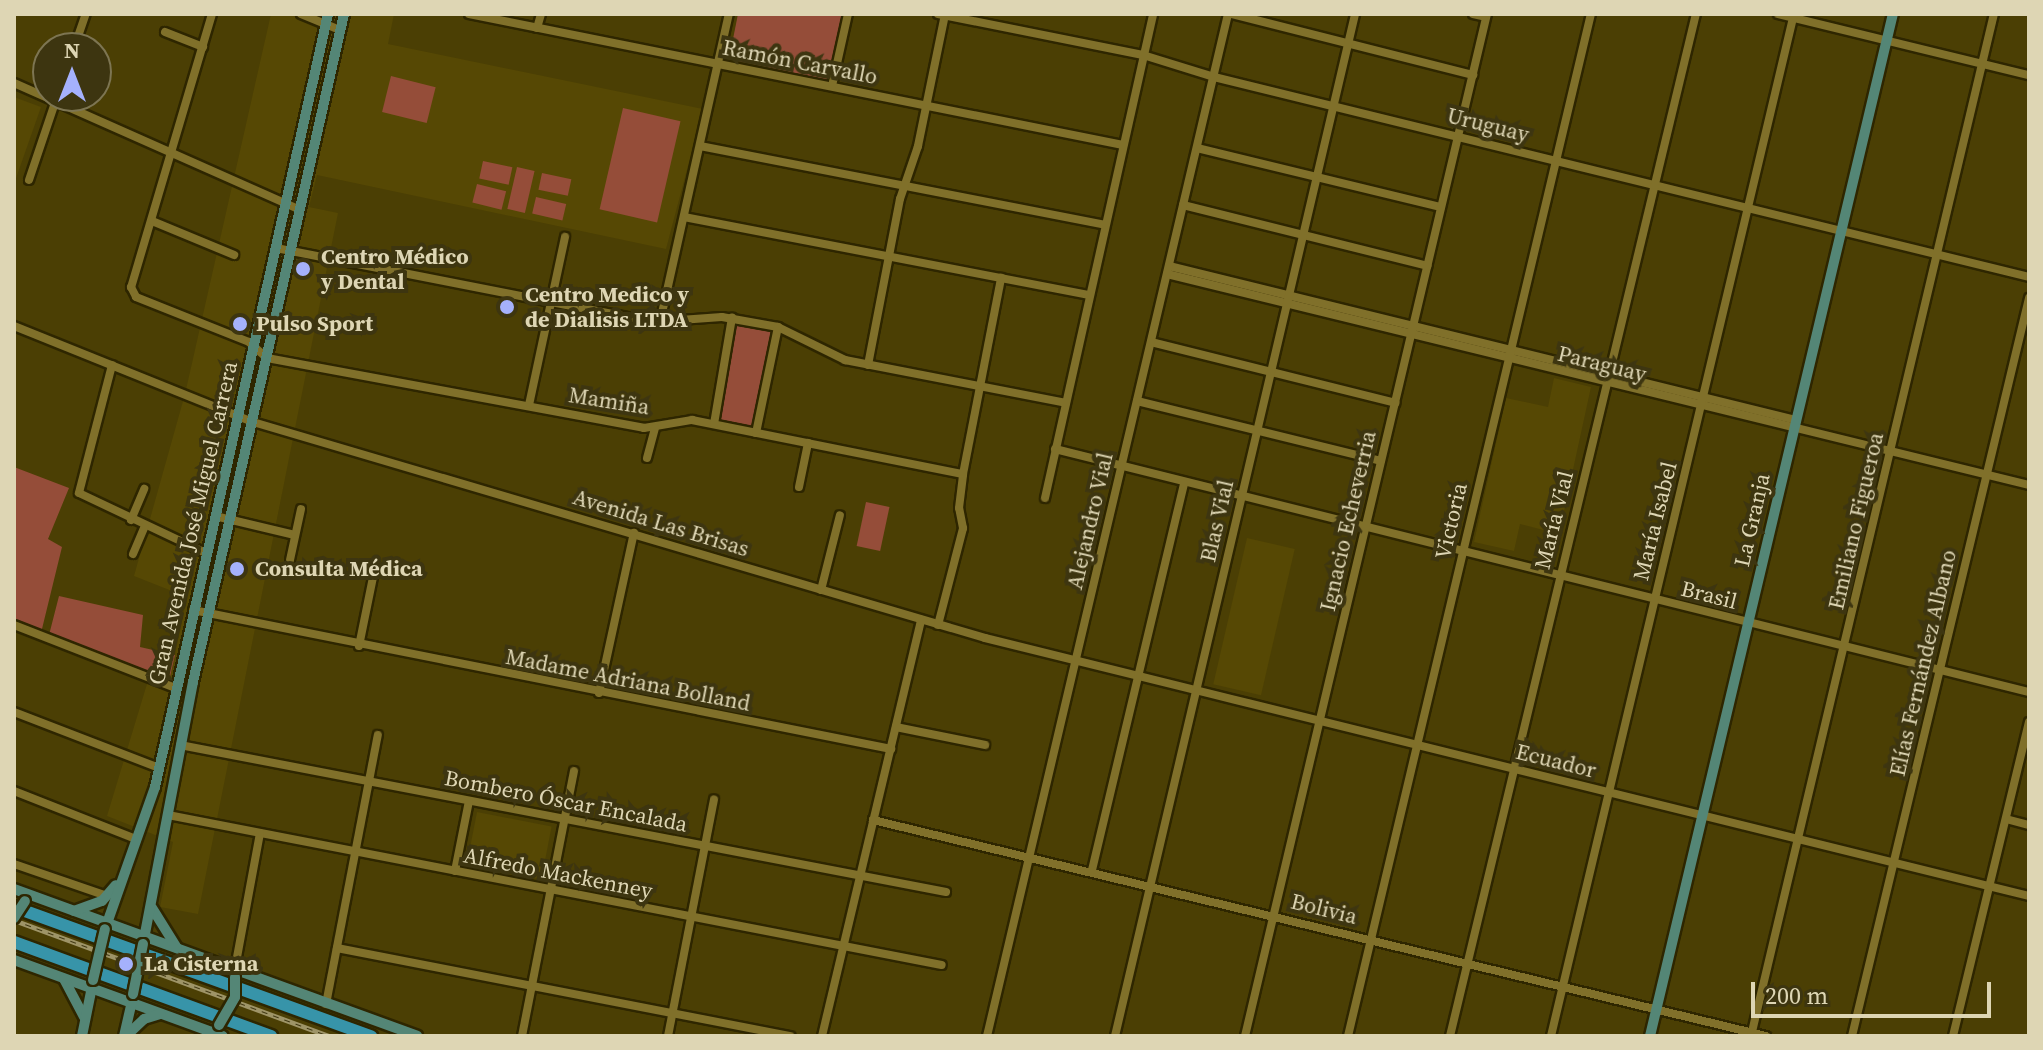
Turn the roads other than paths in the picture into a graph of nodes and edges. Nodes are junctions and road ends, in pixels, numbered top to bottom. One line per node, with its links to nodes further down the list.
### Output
1 (212, 14): 26 (street)
2 (301, 14): 20 (street)
3 (344, 14): 22 (main road, Gran Avenida José Miguel Carrera)
4 (469, 14): 21 (street, Ramón Carvallo)
5 (541, 14): 21 (street)
6 (729, 14): 29 (street)
7 (848, 14): 33 (street)
8 (942, 14): 27 (street, Uruguay); 34 (street)
9 (1153, 14): 27 (street)
10 (1230, 14): 25 (street); 32 (street, Alejandro Vial)
11 (1355, 14): 25 (street, Blas Vial)
12 (1473, 14): 18 (street)
13 (1591, 14): 43 (street, Victoria)
14 (1696, 14): 46 (street, María Vial)
15 (1778, 14): 19 (street)
16 (1893, 14): 24 (main road, La Granja)
17 (1994, 14): 28 (street, Emiliano Figueroa)
18 (1487, 16): 30 (street, Ignacio Echeverria)
19 (1794, 16): 24 (street); 51 (street, María Isabel)
20 (327, 19): 22 (street); 48 (main road, Gran Avenida José Miguel Carrera)
21 (537, 28): 29 (street, Ramón Carvallo)
22 (340, 30): 52 (main road, Gran Avenida José Miguel Carrera)
23 (165, 32): 26 (street)
24 (1887, 40): 28 (street); 56 (main road, La Granja)
25 (1348, 43): 30 (street); 35 (street, Blas Vial)
26 (203, 47): 42 (street)
27 (1143, 55): 32 (street, Uruguay); 39 (street)
28 (1982, 63): 31 (street); 61 (street, Emiliano Figueroa)
29 (718, 64): 33 (street, Ramón Carvallo); 40 (street)
30 (1473, 75): 38 (street, Ignacio Echeverria)
31 (2029, 75)
32 (1214, 77): 35 (street, Uruguay); 41 (street, Alejandro Vial)
33 (832, 86): 34 (street, Ramón Carvallo)
34 (926, 105): 39 (street, Ramón Carvallo); 47 (street)
35 (1334, 105): 38 (street, Uruguay); 44 (street, Blas Vial)
36 (52, 112): 45 (street)
37 (86, 112): 42 (street)
38 (1458, 136): 43 (street, Uruguay); 50 (street, Ignacio Echeverria)
39 (1123, 145): 55 (street)
40 (700, 146): 47 (street); 53 (street)
41 (1197, 148): 44 (street); 49 (street, Alejandro Vial)
42 (172, 153): 48 (street); 54 (street)
43 (1555, 160): 46 (street, Uruguay); 80 (street, Victoria)
44 (1317, 177): 50 (street); 57 (street, Blas Vial)
45 (29, 180)
46 (1654, 184): 51 (street, Uruguay); 85 (street, María Vial)
47 (903, 186): 55 (street); 63 (street)
48 (286, 204): 52 (street); 59 (main road, Gran Avenida José Miguel Carrera)
49 (1183, 205): 57 (street); 65 (street, Alejandro Vial)
50 (1441, 207): 64 (street, Ignacio Echeverria)
51 (1749, 207): 56 (street, Uruguay); 87 (street, María Isabel)
52 (300, 210): 60 (main road, Gran Avenida José Miguel Carrera)
53 (684, 217): 63 (street); 74 (street)
54 (152, 221): 62 (street); 79 (street)
55 (1105, 225): 68 (street)
56 (1841, 230): 61 (street, Uruguay); 96 (main road, La Granja)
57 (1303, 235): 64 (street); 69 (street, Blas Vial)
58 (565, 237): 71 (street)
59 (276, 248): 60 (street); 79 (main road, Gran Avenida José Miguel Carrera)
60 (291, 251): 71 (street); 81 (main road, Gran Avenida José Miguel Carrera)
61 (1937, 254): 66 (street, Uruguay); 102 (street, Emiliano Figueroa)
62 (234, 255)
63 (888, 256): 67 (street); 83 (street)
64 (1427, 266): 77 (street, Ignacio Echeverria)
65 (1168, 270): 69 (street, Paraguay); 72 (street, Paraguay); 78 (street, Alejandro Vial)
66 (2029, 277)
67 (1001, 278): 68 (street); 86 (street)
68 (1090, 295): 89 (street)
69 (1289, 295): 72 (street, Blas Vial); 77 (street, Paraguay)
70 (2029, 298): 107 (street, Elías Fernández Albano)
71 (551, 304): 74 (street); 91 (street)
72 (1287, 305): 77 (street, Paraguay); 84 (street, Blas Vial)
73 (732, 318): 74 (street); 76 (street); 95 (street)
74 (660, 322)
75 (14, 326): 82 (street, Avenida Las Brisas)
76 (778, 327): 83 (street); 99 (street)
77 (1412, 331): 80 (street, Paraguay); 90 (street, Ignacio Echeverria)
78 (1151, 342): 84 (street); 88 (street, Alejandro Vial)
79 (253, 345): 81 (street); 93 (main road, Gran Avenida José Miguel Carrera)
80 (1509, 354): 85 (street, Paraguay); 123 (street, Victoria)
81 (267, 358): 91 (street, Mamiña); 94 (main road, Gran Avenida José Miguel Carrera)
82 (112, 365): 93 (street, Avenida Las Brisas); 117 (street)
83 (868, 365): 86 (street)
84 (1271, 372): 90 (street); 98 (street, Blas Vial)
85 (1606, 378): 87 (street, Paraguay); 92 (street, Paraguay); 128 (street, María Vial)
86 (981, 387): 89 (street); 106 (street)
87 (1703, 397): 92 (street, María Isabel); 96 (street, Paraguay)
88 (1137, 401): 98 (street); 105 (street, Alejandro Vial)
89 (1066, 403): 101 (street)
90 (1395, 403): 104 (street, Ignacio Echeverria)
91 (529, 405): 97 (street, Mamiña)
92 (1701, 407): 96 (street, Paraguay); 130 (street, María Isabel)
93 (237, 414): 94 (street, Avenida Las Brisas); 116 (main road, Gran Avenida José Miguel Carrera)
94 (253, 422): 118 (main road, Gran Avenida José Miguel Carrera); 121 (street, Avenida Las Brisas)
95 (714, 424): 97 (street, Mamiña); 99 (street, Mamiña)
96 (1795, 424): 102 (street, Paraguay); 134 (main road, La Granja)
97 (655, 428): 103 (street)
98 (1257, 431): 104 (street); 113 (street, Blas Vial)
99 (756, 433): 100 (street, Mamiña)
100 (808, 443): 106 (street, Mamiña); 110 (street)
101 (1055, 449): 105 (street, Brasil); 112 (street)
102 (1891, 450): 107 (street, Paraguay); 138 (street, Emiliano Figueroa)
103 (647, 458)
104 (1381, 461): 120 (street, Ignacio Echeverria)
105 (1121, 468): 108 (street, Brasil); 139 (street, Alejandro Vial)
106 (963, 474): 136 (street)
107 (1987, 474): 109 (street, Paraguay); 140 (street, Elías Fernández Albano)
108 (1184, 484): 113 (street, Brasil); 141 (street)
109 (2029, 485)
110 (799, 487)
111 (144, 489): 117 (street)
112 (1045, 498)
113 (1241, 498): 120 (street, Brasil); 143 (street, Blas Vial)
114 (301, 509): 122 (street)
115 (840, 515): 129 (street)
116 (215, 516): 118 (street); 124 (main road, Gran Avenida José Miguel Carrera)
117 (131, 520): 119 (street)
118 (230, 520): 122 (street); 132 (main road, Gran Avenida José Miguel Carrera)
119 (145, 526): 124 (street); 125 (street)
120 (1365, 528): 123 (street, Brasil); 148 (street, Ignacio Echeverria)
121 (634, 533): 129 (street, Avenida Las Brisas); 145 (street)
122 (295, 535): 126 (street)
123 (1462, 552): 128 (street, Brasil); 154 (street, Victoria)
124 (206, 553): 131 (main road, Gran Avenida José Miguel Carrera)
125 (133, 554)
126 (290, 560)
127 (374, 572): 137 (street)
128 (1559, 575): 130 (street, Brasil); 158 (street, María Vial)
129 (821, 590): 133 (street, Avenida Las Brisas)
130 (1655, 599): 134 (street, Brasil); 162 (street, María Isabel)
131 (193, 610): 132 (street, Madame Adriana Bolland); 142 (main road, Gran Avenida José Miguel Carrera)
132 (208, 614): 137 (street, Madame Adriana Bolland); 146 (main road, Gran Avenida José Miguel Carrera)
133 (921, 620): 136 (street, Avenida Las Brisas); 150 (street)
134 (1748, 623): 138 (street, Brasil); 166 (main road, La Granja)
135 (14, 625): 142 (street)
136 (938, 625): 139 (street, Avenida Las Brisas)
137 (359, 646): 145 (street, Madame Adriana Bolland)
138 (1845, 647): 140 (street, Brasil); 173 (street, Emiliano Figueroa)
139 (1075, 662): 141 (street, Ecuador); 176 (street, Alejandro Vial)
140 (1940, 670): 144 (street, Brasil); 178 (street, Elías Fernández Albano)
141 (1138, 677): 143 (street, Ecuador); 179 (street)
142 (176, 688): 146 (main road); 157 (main road, Gran Avenida José Miguel Carrera)
143 (1196, 691): 148 (street, Ecuador); 183 (street, Blas Vial)
144 (2029, 692)
145 (599, 693): 155 (street, Madame Adriana Bolland)
146 (188, 708): 152 (main road, Gran Avenida José Miguel Carrera)
147 (14, 712): 157 (street)
148 (1319, 721): 154 (street, Ecuador); 193 (street, Ignacio Echeverria)
149 (2029, 722): 156 (street)
150 (896, 727): 153 (street); 155 (street)
151 (378, 735): 160 (street)
152 (180, 745): 160 (street, Bombero Óscar Encalada); 165 (main road, Gran Avenida José Miguel Carrera)
153 (985, 745)
154 (1417, 745): 158 (street, Ecuador); 197 (street, Victoria)
155 (891, 749): 169 (street)
156 (2025, 760): 168 (street)
157 (159, 768): 172 (main road, Gran Avenida José Miguel Carrera)
158 (1513, 769): 162 (street, Ecuador); 204 (street, María Vial)
159 (574, 771): 167 (street)
160 (369, 782): 164 (street, Bombero Óscar Encalada); 175 (street)
161 (14, 791): 172 (street)
162 (1608, 792): 166 (street, Ecuador); 210 (street, María Isabel)
163 (714, 799): 174 (street)
164 (469, 801): 167 (street, Bombero Óscar Encalada); 180 (street)
165 (168, 815): 171 (street, Alfredo Mackenney); 191 (main road, Gran Avenida José Miguel Carrera)
166 (1702, 815): 173 (street, Ecuador); 213 (main road, La Granja)
167 (564, 819): 174 (street, Bombero Óscar Encalada); 186 (street)
168 (2006, 819): 170 (street); 184 (street)
169 (873, 820): 176 (street, Bolivia); 182 (street)
170 (2029, 825)
171 (260, 833): 175 (street, Alfredo Mackenney); 206 (street)
172 (136, 839): 181 (main road, Gran Avenida José Miguel Carrera)
173 (1800, 840): 178 (street, Ecuador); 218 (street, Emiliano Figueroa)
174 (705, 846): 182 (street, Bombero Óscar Encalada); 194 (street)
175 (356, 852): 180 (street, Alfredo Mackenney); 201 (street)
176 (1029, 855): 179 (street, Bolivia); 228 (street, Alejandro Vial)
177 (14, 864): 188 (street)
178 (1895, 864): 184 (street, Ecuador); 236 (street, Elías Fernández Albano)
179 (1092, 870): 183 (street, Bolivia)
180 (455, 871): 186 (street, Alfredo Mackenney)
181 (121, 876): 188 (main road); 196 (main road, Gran Avenida José Miguel Carrera)
182 (859, 876): 187 (street, Bombero Óscar Encalada); 200 (street)
183 (1151, 885): 193 (street, Bolivia); 229 (street, Blas Vial)
184 (1990, 887): 189 (street, Ecuador); 237 (street)
185 (14, 889): 190 (main road)
186 (551, 890): 194 (street, Alfredo Mackenney); 209 (street)
187 (946, 892)
188 (107, 896): 192 (main road)
189 (2029, 896)
190 (25, 901): 192 (main road); 195 (main road, bridge); 222 (highway)
191 (151, 905): 198 (main road, Gran Avenida José Miguel Carrera); 202 (main road)
192 (73, 911): 196 (main road)
193 (1273, 915): 197 (street, Bolivia); 230 (street, Ignacio Echeverria)
194 (691, 917): 200 (street, Alfredo Mackenney); 214 (street)
195 (14, 918)
196 (106, 926): 198 (main road); 208 (main road, Gran Avenida José Miguel Carrera, bridge)
197 (1371, 939): 204 (street, Bolivia); 231 (street, Victoria)
198 (144, 941): 202 (main road); 211 (main road, Gran Avenida José Miguel Carrera, bridge)
199 (14, 942): 221 (highway)
200 (843, 947): 205 (street, Alfredo Mackenney); 227 (street)
201 (337, 948): 209 (street); 212 (street)
202 (179, 949): 206 (main road)
203 (14, 960): 207 (main road)
204 (1467, 962): 210 (street, Bolivia); 232 (street, María Vial)
205 (942, 965)
206 (233, 971): 212 (main road); 217 (main road, bridge)
207 (63, 978): 208 (main road); 216 (main road)
208 (92, 984): 211 (main road); 216 (main road, Gran Avenida José Miguel Carrera)
209 (532, 986): 214 (street); 224 (street)
210 (1563, 986): 213 (street, Bolivia); 233 (street, María Isabel)
211 (132, 999): 215 (main road); 220 (main road, Gran Avenida José Miguel Carrera)
212 (326, 1004): 223 (main road)
213 (1657, 1009): 218 (street, Bolivia); 234 (main road, La Granja)
214 (672, 1013): 225 (street); 226 (street)
215 (161, 1014): 217 (main road); 220 (main road)
216 (85, 1019): 219 (main road, Gran Avenida José Miguel Carrera)
217 (221, 1030)
218 (1751, 1034): 235 (street, Bolivia)
219 (82, 1036)
220 (125, 1036)
221 (271, 1036)
222 (371, 1036)
223 (417, 1036)
224 (522, 1036)
225 (668, 1036)
226 (791, 1036)
227 (822, 1036)
228 (987, 1036)
229 (1115, 1036)
230 (1245, 1036)
231 (1348, 1036)
232 (1450, 1036)
233 (1551, 1036)
234 (1650, 1036)
235 (1766, 1036)
236 (1852, 1036)
237 (1953, 1036)

